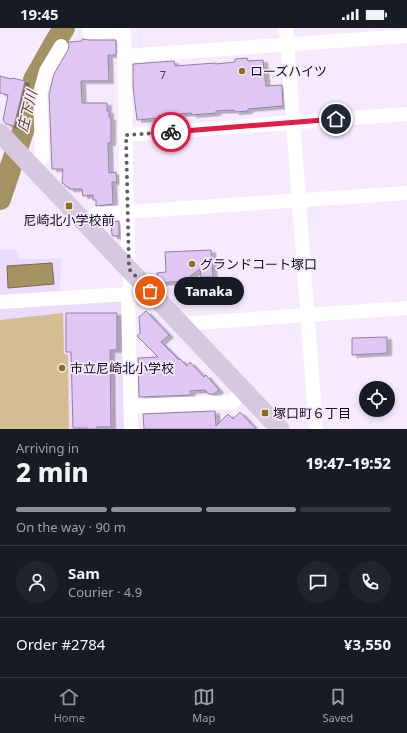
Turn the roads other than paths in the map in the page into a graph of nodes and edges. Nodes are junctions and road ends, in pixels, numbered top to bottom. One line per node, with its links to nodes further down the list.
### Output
1 (286, 28): 5 (street)
2 (124, 30): 3 (street); 7 (street)
3 (89, 32)
4 (407, 36): 5 (street)
5 (288, 44): 7 (street); 9 (street)
6 (61, 46): 12 (street)
7 (124, 56): 10 (street)
8 (407, 114): 9 (street)
9 (294, 122): 10 (street); 14 (street)
10 (126, 135): 15 (street)
11 (5, 139): 12 (street)
12 (29, 164): 16 (street)
13 (407, 193): 14 (street)
14 (299, 201): 15 (street); 20 (street)
15 (127, 212): 16 (street); 17 (street)
16 (86, 224): 17 (street)
17 (129, 284): 18 (street); 21 (street); 23 (street)
18 (0, 302)
19 (407, 308): 20 (street)
20 (308, 316): 21 (street); 26 (street)
21 (181, 324): 22 (street)
22 (238, 396): 23 (street); 25 (street)
23 (131, 406): 24 (street)
24 (131, 429)
25 (280, 429)
26 (316, 429)

